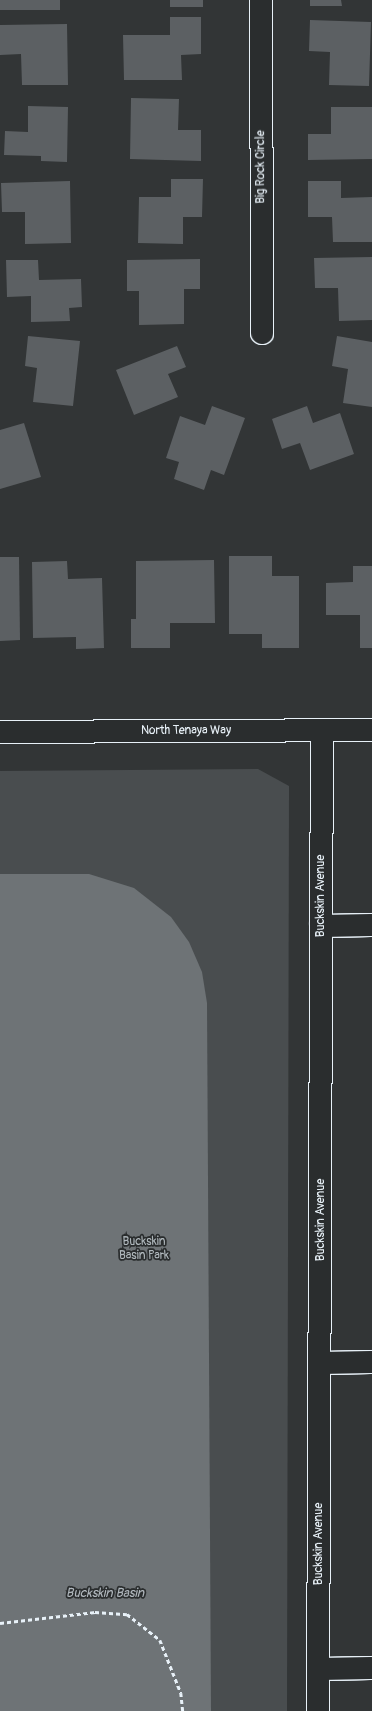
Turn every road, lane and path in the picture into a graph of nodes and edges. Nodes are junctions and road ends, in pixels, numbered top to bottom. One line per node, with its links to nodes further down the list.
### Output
1 (260, 0): 2 (street, Big Rock Circle)
2 (262, 334)
3 (322, 730): 4 (street, North Tenaya Way); 5 (street, North Tenaya Way); 7 (street, Buckskin Avenue)
4 (372, 730)
5 (0, 732)
6 (372, 925): 7 (street)
7 (321, 926): 9 (street, Buckskin Avenue)
8 (372, 1362): 9 (street)
9 (320, 1363): 12 (street, Buckskin Avenue)
10 (0, 1623): 13 (path)
11 (372, 1668): 12 (street)
12 (319, 1669): 14 (street, Buckskin Avenue)
13 (183, 1711)
14 (318, 1711)

